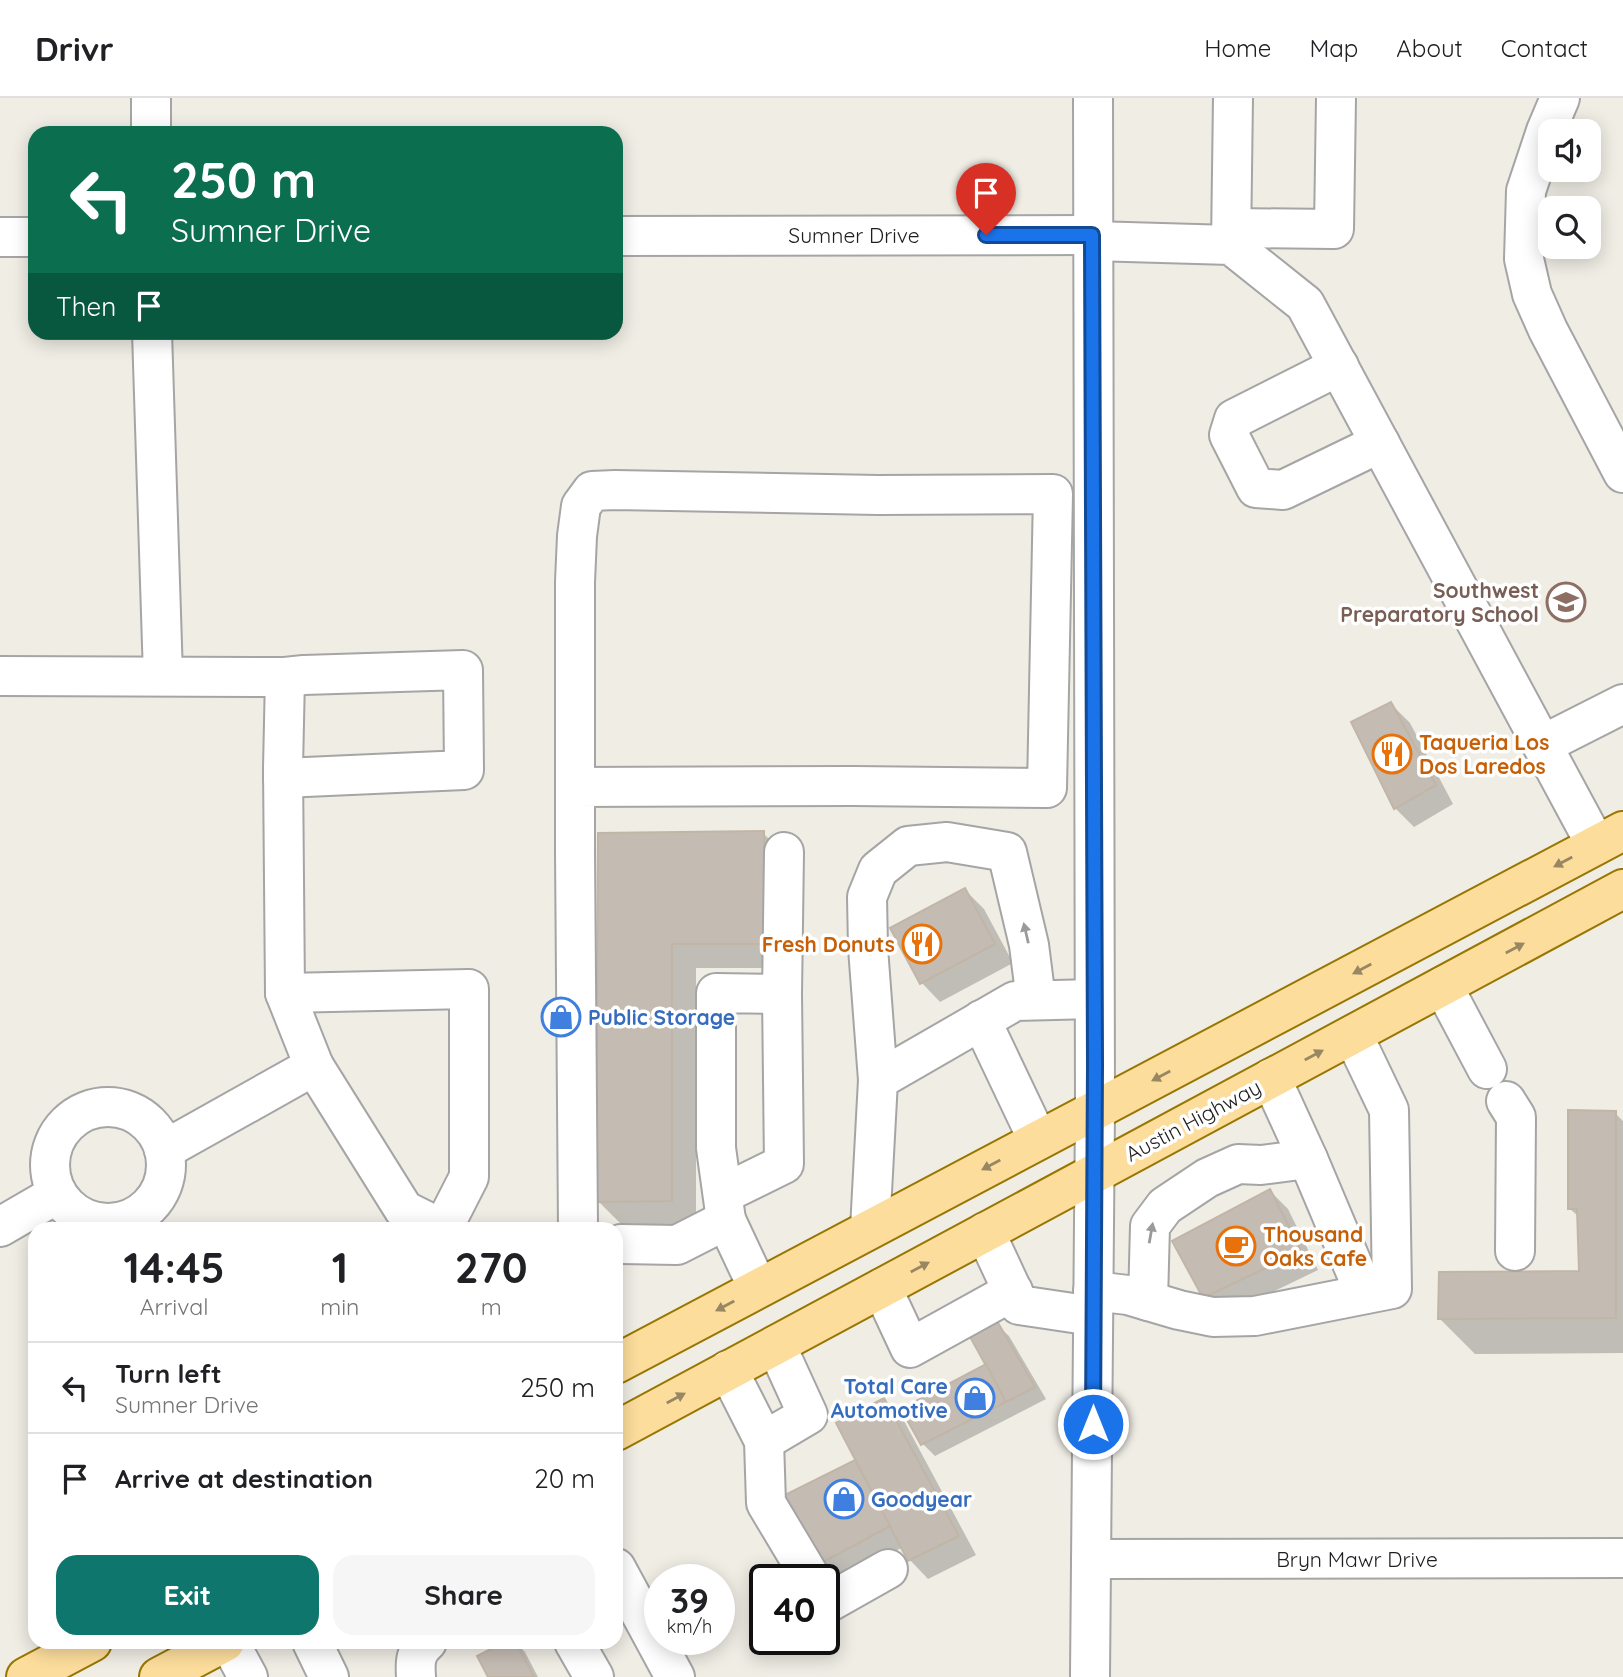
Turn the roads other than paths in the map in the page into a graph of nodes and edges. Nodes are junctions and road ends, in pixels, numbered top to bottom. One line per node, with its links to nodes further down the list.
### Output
1 (151, 98): 6 (street)
2 (1093, 98): 11 (street)
3 (1233, 98): 10 (street)
4 (1336, 98): 10 (street, Sumner Drive)
5 (1560, 98): 15 (street)
6 (151, 126)
7 (623, 236): 11 (street, Sumner Drive)
8 (0, 237): 9 (street)
9 (28, 237)
10 (1231, 237): 11 (street, Sumner Drive); 13 (street)
11 (1092, 238): 29 (street)
12 (152, 340): 17 (street)
13 (1339, 366): 14 (street); 14 (street)
14 (1380, 443): 20 (street)
15 (1623, 473)
16 (0, 676): 17 (street)
17 (163, 676): 18 (street)
18 (285, 677): 21 (street); 21 (street)
19 (1623, 704): 20 (street)
20 (1542, 745): 23 (street)
21 (283, 778): 27 (street)
22 (575, 787): 22 (street); 46 (street)
23 (1610, 838): 36 (main road, one-way to 36)
24 (784, 852): 28 (street)
25 (1623, 890): 26 (main road, Austin Highway, one-way to 25)
26 (1443, 986): 32 (main road, Austin Highway); 51 (street)
27 (285, 993): 33 (street); 45 (street)
28 (782, 994): 42 (street); 42 (street)
29 (1094, 999): 30 (street); 36 (street)
30 (1036, 1000): 31 (street); 35 (street, one-way to 35)
31 (981, 1020): 35 (street); 37 (street)
32 (1353, 1035): 34 (main road, Austin Highway, one-way to 32); 55 (street)
33 (314, 1066): 38 (street); 44 (street)
34 (1271, 1078): 39 (street); 40 (main road, Austin Highway)
35 (878, 1080): 48 (street)
36 (1095, 1111): 37 (main road); 40 (street)
37 (1038, 1140): 48 (main road, one-way to 48)
38 (164, 1150): 41 (street); 43 (street)
39 (1308, 1158): 55 (street); 56 (street, one-way to 39)
40 (1094, 1173): 49 (main road, Austin Highway); 57 (street)
41 (57, 1194): 43 (street); 47 (street)
42 (725, 1207): 50 (street); 52 (street)
43 (132, 1222)
44 (429, 1222)
45 (445, 1222)
46 (578, 1222)
47 (0, 1227)
48 (870, 1229): 52 (main road)
49 (985, 1232): 53 (main road, Austin Highway, one-way to 49); 54 (street)
50 (623, 1244)
51 (1515, 1251)
52 (758, 1288): 59 (main road, one-way to 59)
53 (882, 1288): 54 (street); 58 (main road, Austin Highway)
54 (1013, 1291): 57 (street)
55 (1364, 1294): 56 (street)
56 (1148, 1301): 57 (street)
57 (1093, 1303): 64 (street)
58 (776, 1345): 60 (main road, Austin Highway); 62 (street)
59 (623, 1360)
60 (728, 1370): 61 (main road, Austin Highway, one-way to 60); 62 (street)
61 (623, 1427)
62 (764, 1441): 65 (street)
63 (1623, 1558): 64 (street, Bryn Mawr Drive)
64 (1091, 1559): 82 (street)
65 (802, 1564)
66 (887, 1569): 68 (street)
67 (623, 1581): 81 (street)
68 (840, 1596)
69 (79, 1649): 75 (main road)
70 (213, 1649): 76 (main road)
71 (231, 1649): 77 (street)
72 (315, 1649): 78 (street)
73 (421, 1649): 79 (street)
74 (578, 1649): 80 (street)
75 (26, 1677)
76 (159, 1677)
77 (248, 1677)
78 (329, 1677)
79 (416, 1677)
80 (594, 1677)
81 (675, 1677)
82 (1090, 1677)

